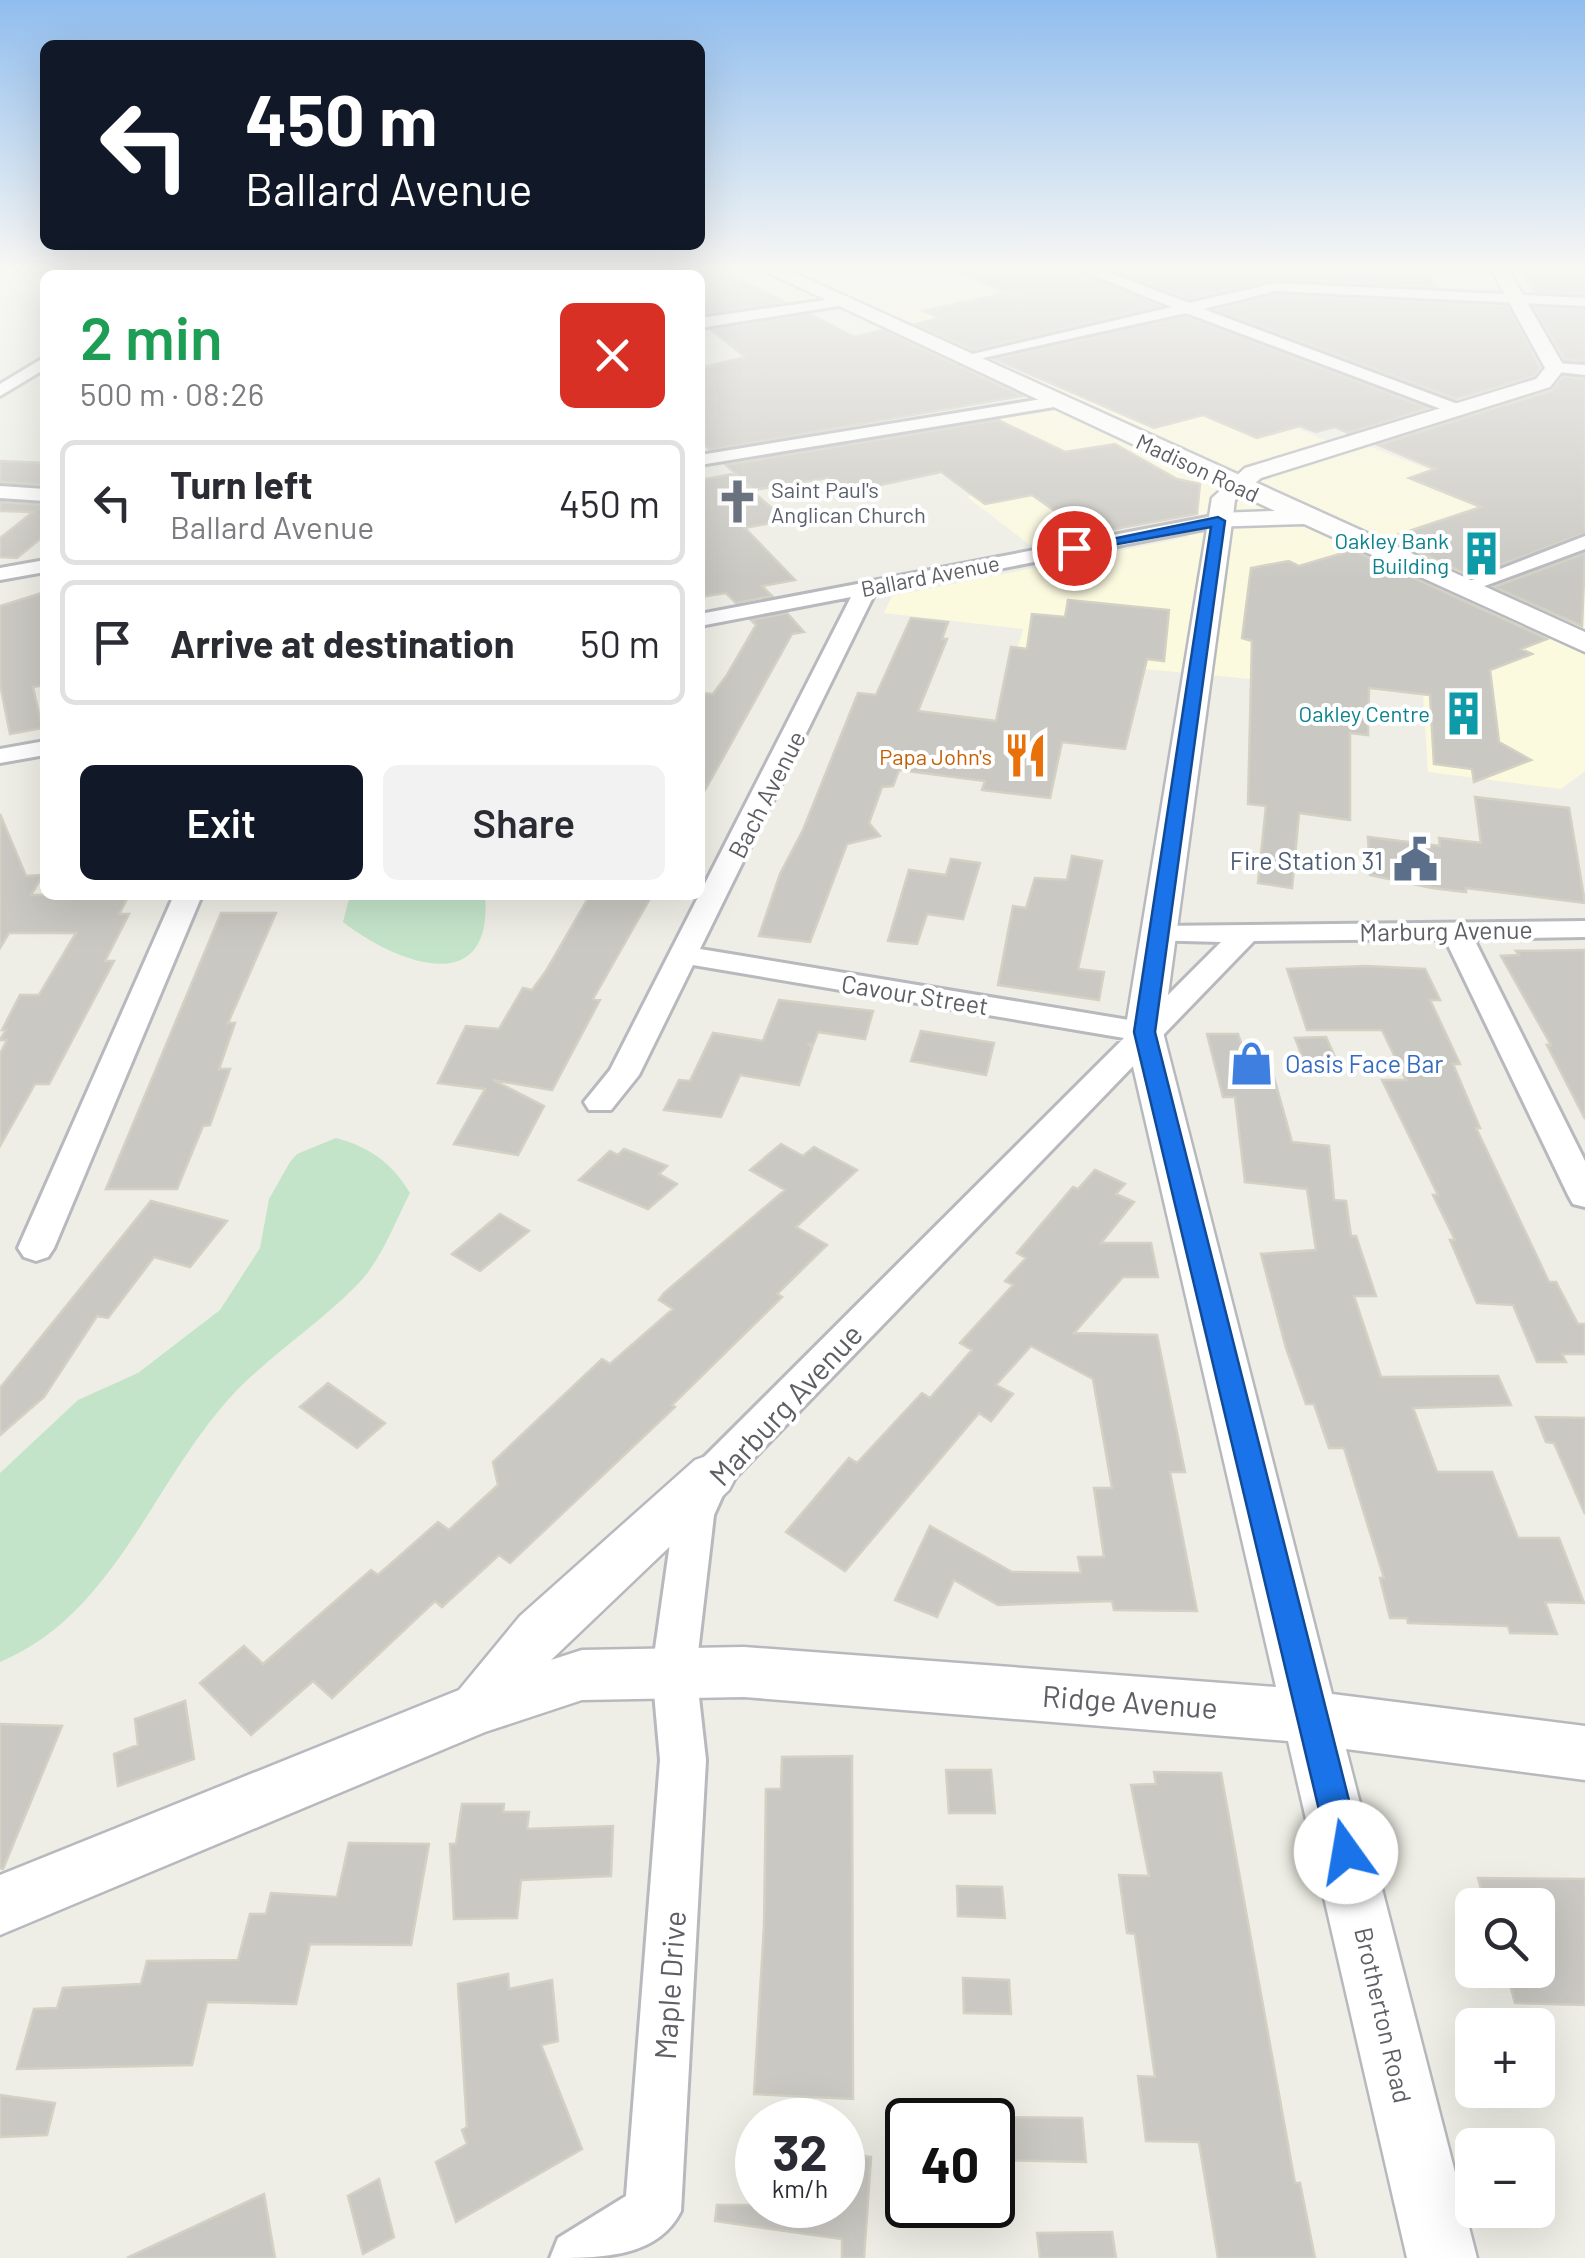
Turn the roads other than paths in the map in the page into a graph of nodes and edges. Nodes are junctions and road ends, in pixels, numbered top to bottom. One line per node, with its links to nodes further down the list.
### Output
1 (34, 369): 5 (street)
2 (986, 369): 6 (main road, Madison Road)
3 (1350, 369): 7 (street)
4 (1554, 369): 7 (street)
5 (0, 391)
6 (1054, 402): 8 (street); 9 (main road, Madison Road)
7 (1457, 410): 9 (street)
8 (705, 459)
9 (1237, 485): 12 (main road, Madison Road); 13 (street, Brotherton Road)
10 (0, 492): 11 (street)
11 (40, 495)
12 (1310, 518): 13 (main road); 18 (main road, Madison Road)
13 (1218, 521): 17 (street, Ballard Avenue); 27 (street, Brotherton Road)
14 (1585, 542): 18 (street)
15 (40, 567): 16 (street)
16 (0, 574)
17 (867, 587): 19 (street, Ballard Avenue); 28 (street, Bach Avenue)
18 (1464, 587): 20 (main road, Madison Road)
19 (705, 619)
20 (1585, 643)
21 (40, 749): 22 (street)
22 (0, 756)
23 (186, 900): 32 (street)
24 (1585, 929): 25 (street, Marburg Avenue)
25 (1455, 930): 26 (street, Marburg Avenue); 31 (street)
26 (1246, 933): 27 (street, Marburg Avenue); 29 (street, Marburg Avenue)
27 (1156, 934): 29 (street, Brotherton Road)
28 (685, 955): 29 (street, Cavour Street); 30 (street, Bach Avenue)
29 (1144, 1032): 33 (street, Marburg Avenue); 36 (street, Brotherton Road)
30 (600, 1102)
31 (1585, 1195)
32 (36, 1248)
33 (712, 1475): 34 (street, Marburg Avenue); 35 (street)
34 (674, 1670): 35 (street); 36 (street, Ridge Avenue); 39 (street, Maple Drive)
35 (479, 1708): 38 (street)
36 (1314, 1717): 37 (street, Ridge Avenue); 40 (street, Brotherton Road)
37 (1585, 1752)
38 (0, 1905)
39 (578, 2258)
40 (1442, 2258)

